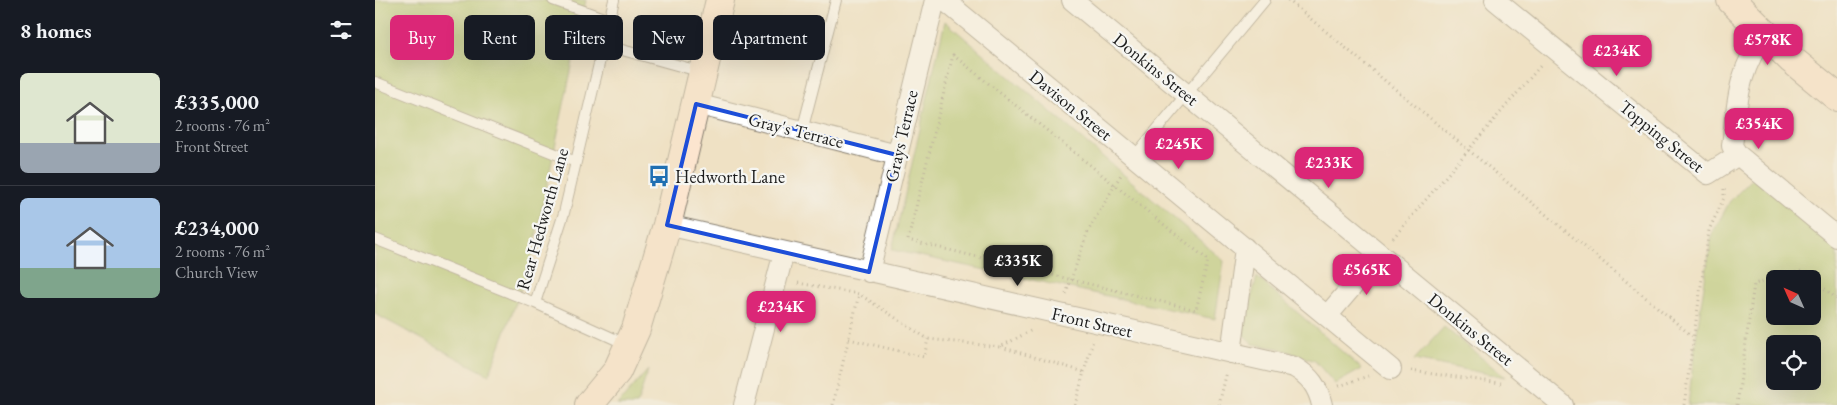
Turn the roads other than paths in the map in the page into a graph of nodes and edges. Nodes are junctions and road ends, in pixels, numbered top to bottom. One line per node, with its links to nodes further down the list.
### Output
1 (553, 0): 11 (lane)
2 (614, 0): 12 (lane, Rear Hedworth Lane)
3 (720, 0): 16 (street)
4 (837, 0): 21 (lane)
5 (935, 0): 22 (street, Grays Terrace)
6 (944, 0): 23 (street, Davison Street)
7 (1072, 0): 18 (street, Donkins Street)
8 (1265, 0): 18 (lane)
9 (1495, 0): 24 (street, Topping Street)
10 (1733, 1): 13 (street)
11 (595, 15)
12 (610, 15)
13 (1767, 34): 19 (street); 24 (street)
14 (623, 50): 16 (lane)
15 (600, 60): 25 (lane, Rear Hedworth Lane)
16 (703, 73): 20 (street)
17 (375, 82): 25 (lane)
18 (1187, 95): 23 (lane); 31 (street, Donkins Street)
19 (1837, 97)
20 (696, 104): 21 (street, Gray's Terrace); 26 (street)
21 (802, 131): 22 (street, Gray's Terrace)
22 (897, 155): 32 (street, Grays Terrace)
23 (1135, 157): 29 (street, Davison Street)
24 (1730, 160): 27 (street)
25 (576, 162): 33 (lane, Rear Hedworth Lane)
26 (667, 225): 30 (street, Front Street); 35 (street)
27 (1837, 237)
28 (375, 239): 33 (lane)
29 (1245, 248): 34 (street, Davison Street); 36 (street)
30 (784, 252): 32 (street, Front Street); 40 (street)
31 (1379, 254): 34 (street); 41 (street, Donkins Street)
32 (869, 272): 36 (street, Front Street)
33 (535, 303): 35 (lane, Rear Hedworth Lane)
34 (1327, 316): 37 (street, Davison Street)
35 (629, 346): 39 (street)
36 (1231, 353): 38 (street, Front Street)
37 (1391, 369)
38 (1320, 399)
39 (589, 405)
40 (744, 405)
41 (1563, 405)

